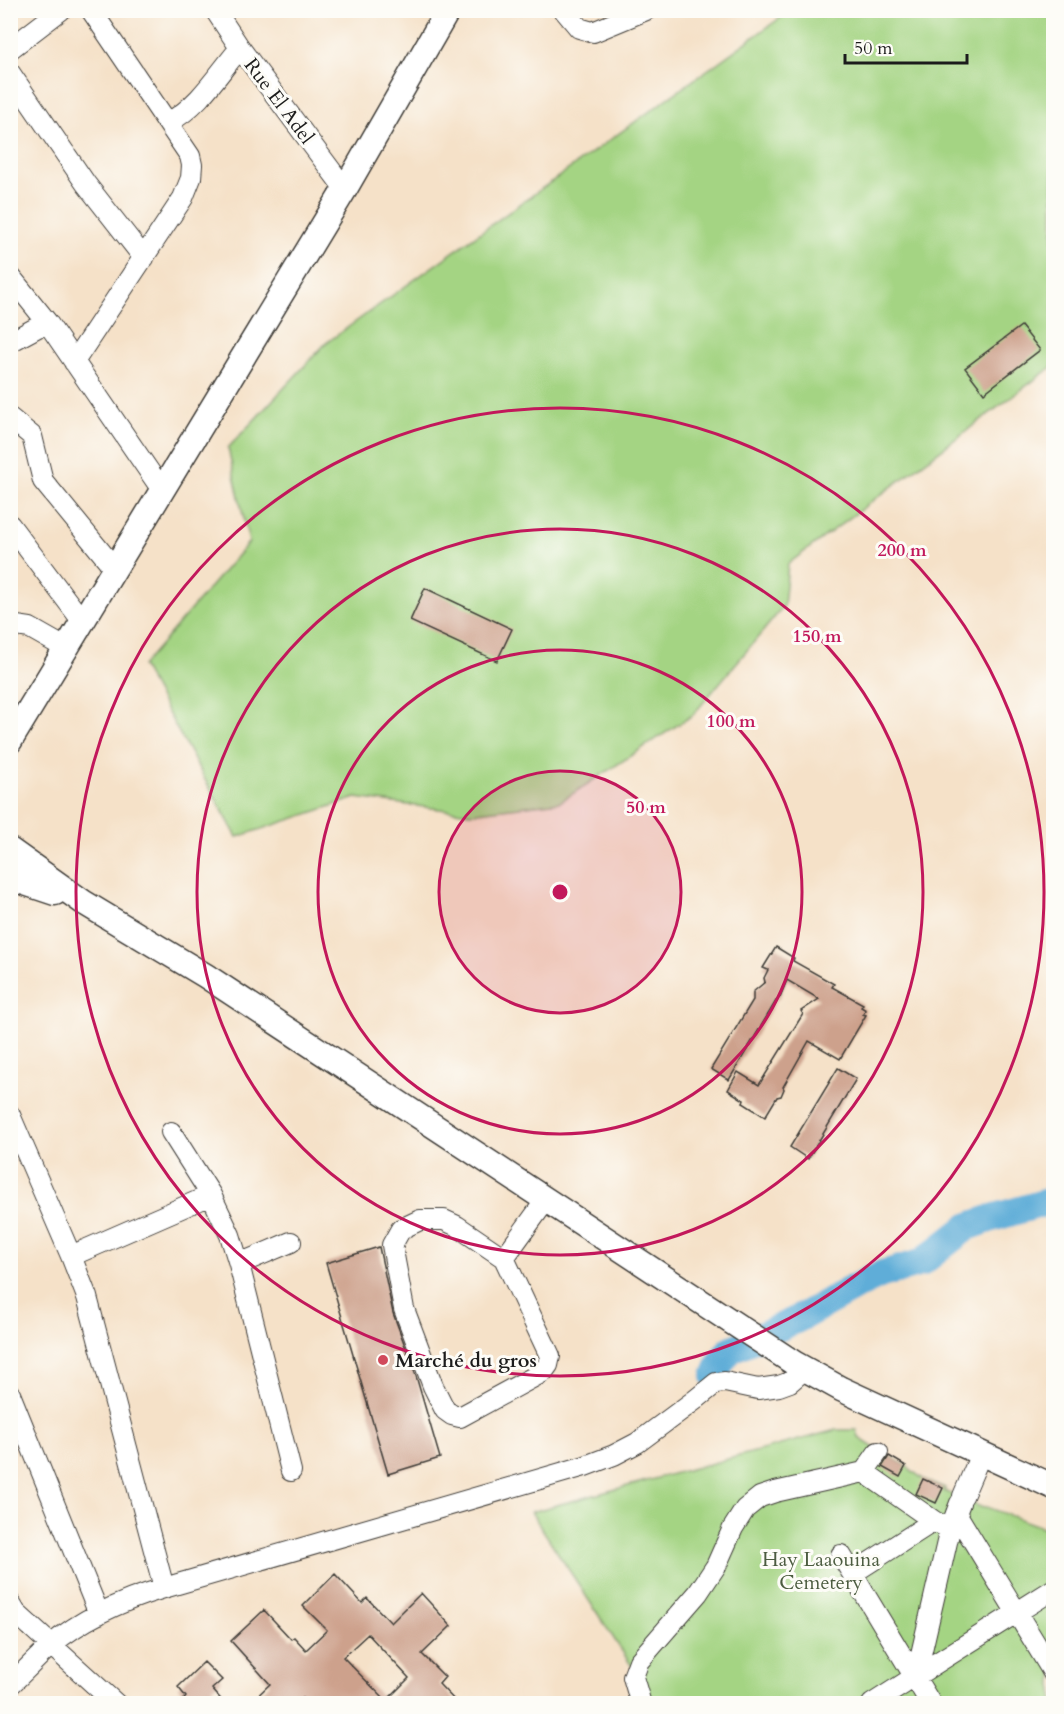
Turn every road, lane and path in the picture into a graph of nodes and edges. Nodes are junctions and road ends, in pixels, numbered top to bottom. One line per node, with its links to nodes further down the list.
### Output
1 (61, 10): 8 (street)
2 (91, 10): 10 (street)
3 (215, 10): 7 (street, Rue El Adel)
4 (448, 10): 11 (main road)
5 (564, 10): 6 (street)
6 (646, 10)
7 (240, 48): 10 (street); 11 (street, Rue El Adel)
8 (10, 49)
9 (10, 74): 12 (street)
10 (169, 122): 12 (street)
11 (345, 189): 18 (main road)
12 (144, 258): 16 (street)
13 (10, 276): 14 (street)
14 (47, 322): 15 (street); 16 (street)
15 (10, 342)
16 (74, 362): 18 (street)
17 (10, 418): 20 (street)
18 (162, 490): 20 (main road)
19 (10, 525): 21 (street)
20 (115, 569): 21 (main road)
21 (83, 622): 23 (main road)
22 (10, 626): 23 (street)
23 (67, 649): 24 (main road)
24 (10, 741)
25 (10, 850): 27 (main road)
26 (10, 878): 27 (main road)
27 (83, 902): 31 (main road)
28 (10, 1116): 33 (street)
29 (171, 1132): 30 (street)
30 (211, 1195): 33 (street); 35 (street)
31 (546, 1200): 34 (street); 36 (main road)
32 (291, 1242): 35 (street)
33 (71, 1256): 46 (street)
34 (504, 1258): 34 (street)
35 (239, 1264): 40 (street)
36 (800, 1366): 39 (main road); 46 (street)
37 (10, 1394): 50 (street)
38 (878, 1452): 41 (street)
39 (981, 1454): 42 (main road); 43 (street)
40 (291, 1471)
41 (864, 1472): 43 (street); 56 (street)
42 (1053, 1487)
43 (953, 1512): 45 (street); 49 (street); 53 (street)
44 (841, 1555): 45 (street)
45 (853, 1573): 53 (street)
46 (164, 1588): 50 (street)
47 (1053, 1589): 49 (street)
48 (10, 1603): 51 (street)
49 (1016, 1612): 52 (street); 53 (street)
50 (99, 1614): 51 (street)
51 (51, 1645): 54 (street); 55 (street)
52 (1053, 1674)
53 (916, 1676): 57 (street); 58 (street)
54 (10, 1685)
55 (116, 1704)
56 (641, 1704)
57 (872, 1704)
58 (931, 1704)

